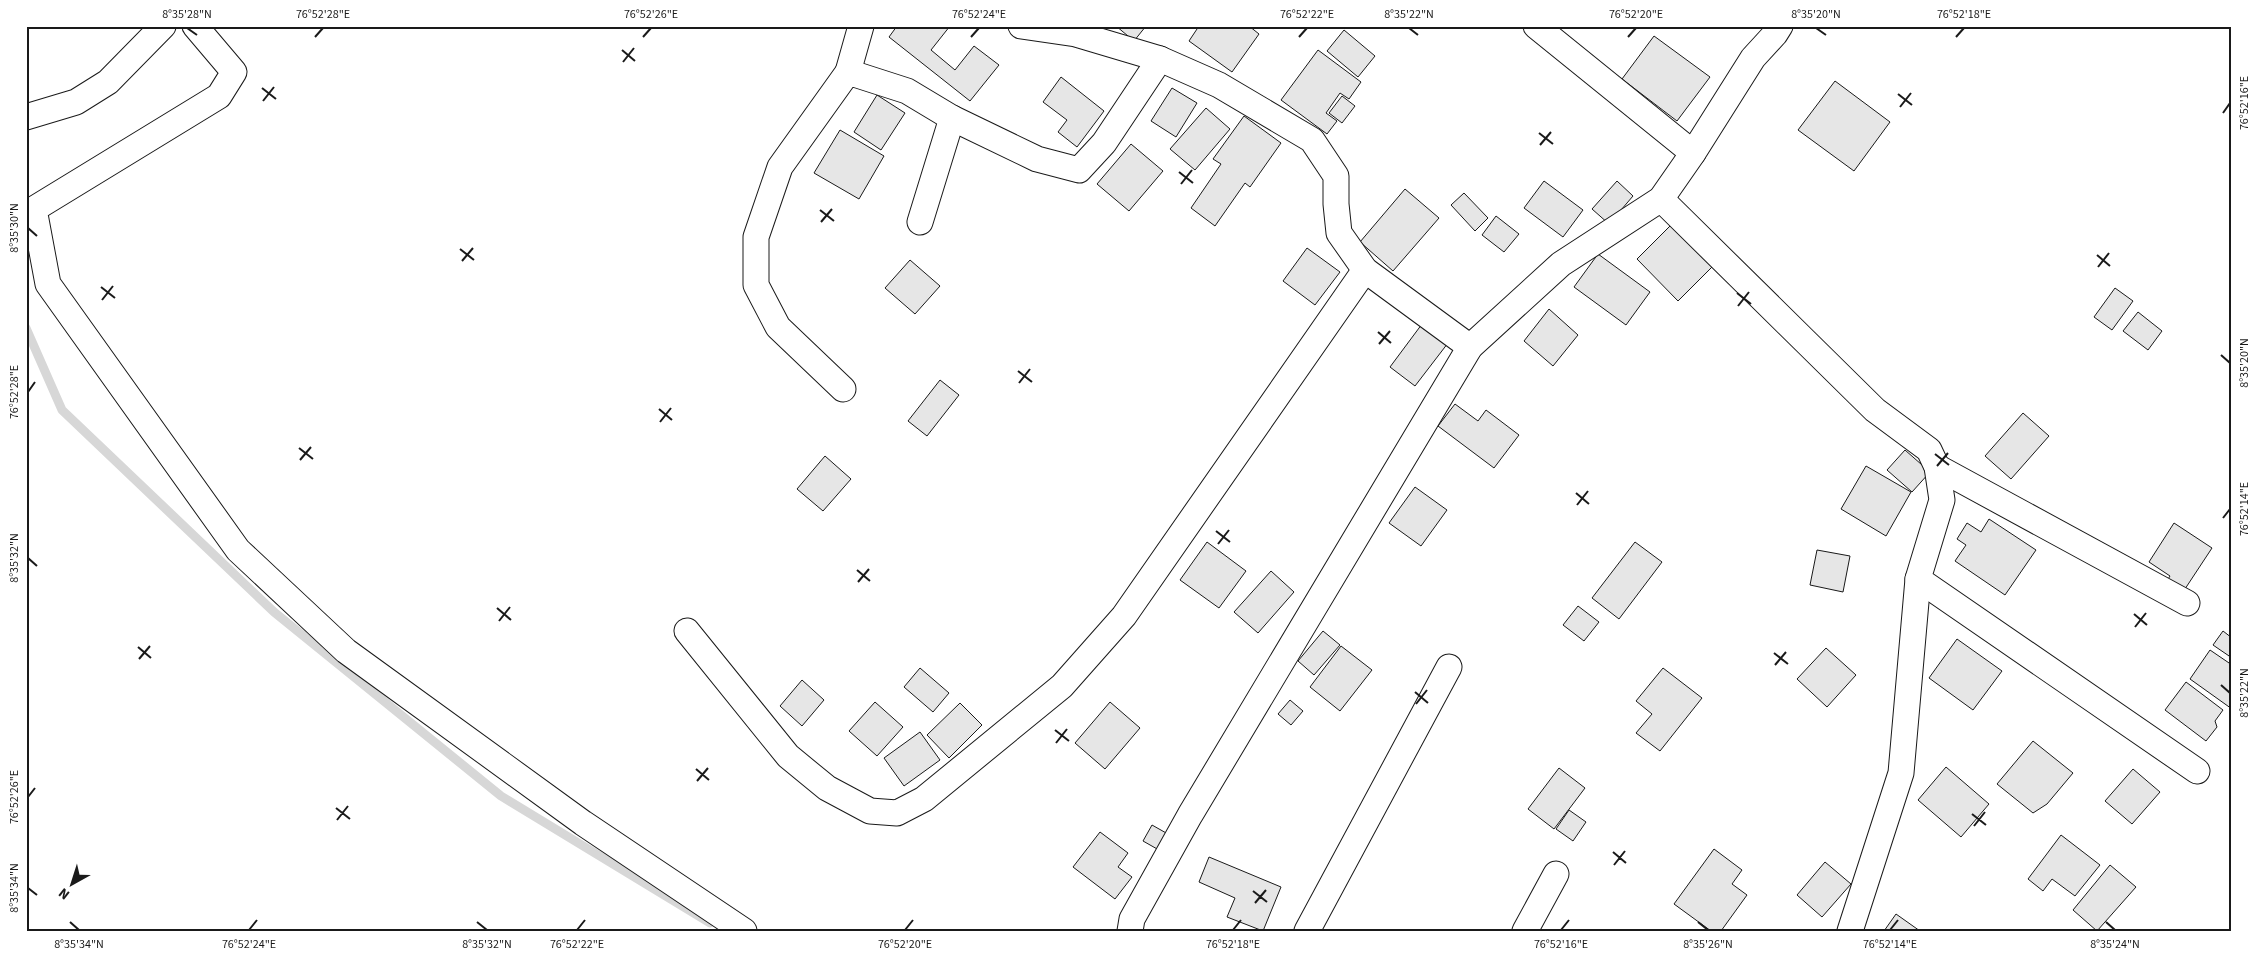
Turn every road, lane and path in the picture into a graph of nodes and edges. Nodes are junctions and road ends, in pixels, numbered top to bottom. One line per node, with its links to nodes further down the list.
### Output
1 (163, 26): 9 (street)
2 (195, 26): 24 (street)
3 (862, 26): 8 (street)
4 (1021, 26): 7 (street)
5 (1536, 26): 11 (street)
6 (1780, 26): 11 (street)
7 (1160, 59): 10 (street); 14 (street)
8 (848, 72): 10 (street); 16 (street)
9 (26, 117)
10 (952, 118): 13 (street)
11 (1693, 153): 12 (street)
12 (1661, 199): 15 (street); 17 (street)
13 (920, 222)
14 (1365, 270): 15 (street); 20 (street)
15 (1470, 347): 25 (street)
16 (843, 389)
17 (1937, 467): 18 (street); 19 (street)
18 (1918, 579): 22 (street); 28 (street)
19 (2187, 603)
20 (687, 630)
21 (1449, 668): 26 (street)
22 (2197, 771)
23 (1556, 874): 27 (street)
24 (744, 931)
25 (1130, 931)
26 (1307, 931)
27 (1525, 931)
28 (1850, 931)

